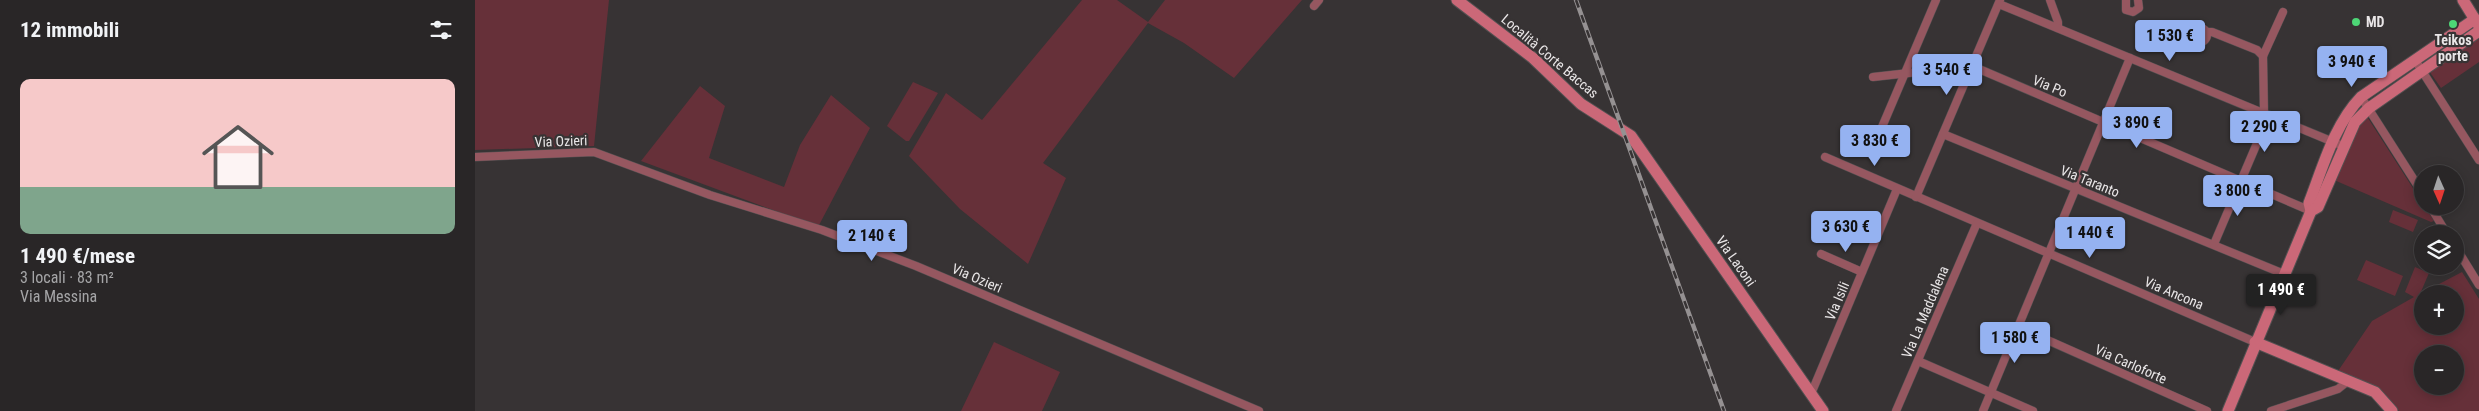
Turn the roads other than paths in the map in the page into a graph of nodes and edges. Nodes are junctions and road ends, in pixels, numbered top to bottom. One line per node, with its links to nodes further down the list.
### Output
1 (1936, 0): 18 (street)
2 (2050, 0): 10 (street)
3 (2126, 0): 4 (street)
4 (2138, 0)
5 (2463, 0): 9 (street)
6 (1460, 1): 24 (street, Località Corte Baccas)
7 (1999, 2): 10 (street); 16 (street)
8 (2283, 12): 13 (street)
9 (2477, 22): 15 (street)
10 (2058, 28): 14 (street)
11 (2479, 31): 17 (street)
12 (2207, 32): 13 (street)
13 (2263, 56): 22 (street)
14 (2130, 58): 22 (street); 23 (street)
15 (2415, 60): 17 (street); 20 (street)
16 (1972, 66): 18 (street); 23 (street, Via Po); 26 (street)
17 (2422, 71): 21 (street); 30 (street)
18 (1907, 73): 19 (street); 25 (street)
19 (1873, 77)
20 (2361, 97): 21 (street); 27 (street)
21 (2369, 108): 27 (street); 31 (street)
22 (2266, 114): 27 (street); 32 (street)
23 (2103, 123): 32 (street, Via Po); 34 (street)
24 (1623, 130): 50 (street, Via Laconi)
25 (1883, 134)
26 (1943, 134): 34 (street, Via Taranto); 35 (street)
27 (2338, 144): 36 (street)
28 (475, 156): 51 (street, Via Ozieri)
29 (1825, 157): 33 (street, Via Ancona)
30 (2479, 160)
31 (2414, 180)
32 (2241, 181): 36 (street, Via Po); 38 (street)
33 (1897, 189): 35 (street, Via Ancona); 42 (street, Via Isili)
34 (2075, 189): 38 (street, Via Taranto); 40 (street)
35 (1916, 197): 37 (street, Via Ancona)
36 (2311, 210): 43 (street)
37 (1977, 223): 40 (street, Via Ancona); 47 (street, Via La Maddalena)
38 (2214, 244): 43 (street, Via Taranto)
39 (1821, 254): 42 (street)
40 (2049, 254): 45 (street); 46 (street, Via Ancona)
41 (2464, 260): 44 (street)
42 (1862, 272): 50 (street, Via Isili)
43 (2284, 274): 46 (street)
44 (2479, 284)
45 (2018, 327): 49 (street); 56 (street, Via Carloforte)
46 (2255, 342): 48 (street); 57 (street)
47 (1918, 361): 49 (street); 53 (street, Via La Maddalena)
48 (2348, 381): 58 (street); 59 (street)
49 (1991, 392): 54 (street); 55 (street)
50 (1811, 394): 52 (street, Via Laconi)
51 (1259, 411)
52 (1823, 411)
53 (1896, 411)
54 (1983, 411)
55 (2033, 411)
56 (2207, 411)
57 (2228, 411)
58 (2271, 411)
59 (2392, 411)

